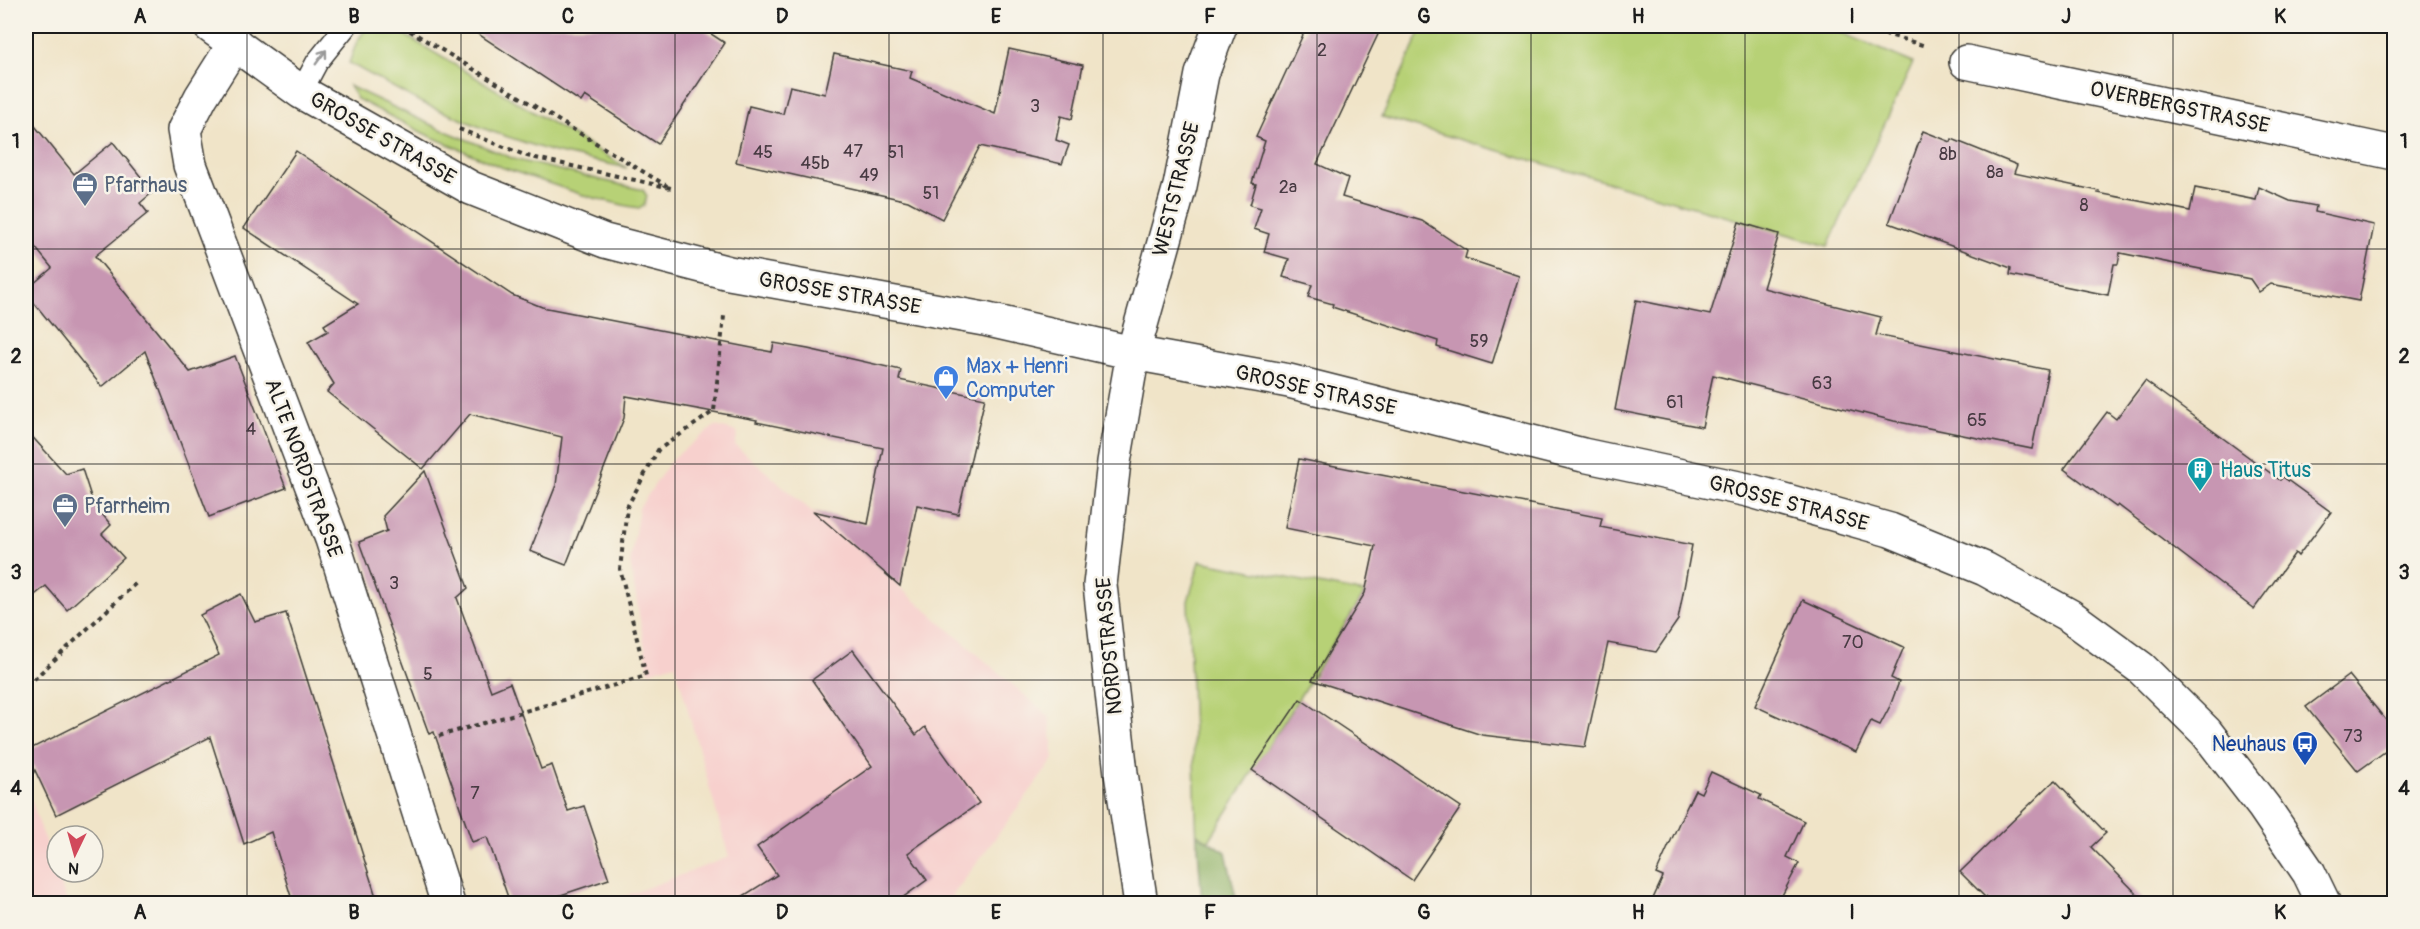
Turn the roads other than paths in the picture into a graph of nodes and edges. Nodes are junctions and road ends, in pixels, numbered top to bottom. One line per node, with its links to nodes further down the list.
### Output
1 (346, 26): 5 (lane, one-way to 1)
2 (1220, 26): 7 (street, WESTSTRASSE)
3 (223, 34): 5 (street, GROSSE STRASSE); 8 (street, ALTE NORDSTRASSE)
4 (1966, 62): 6 (street, OVERBERGSTRASSE)
5 (301, 92): 7 (street, GROSSE STRASSE)
6 (2394, 153)
7 (1133, 353): 9 (street, NORDSTRASSE); 10 (street, GROSSE STRASSE)
8 (448, 903)
9 (1141, 903)
10 (2324, 903)

